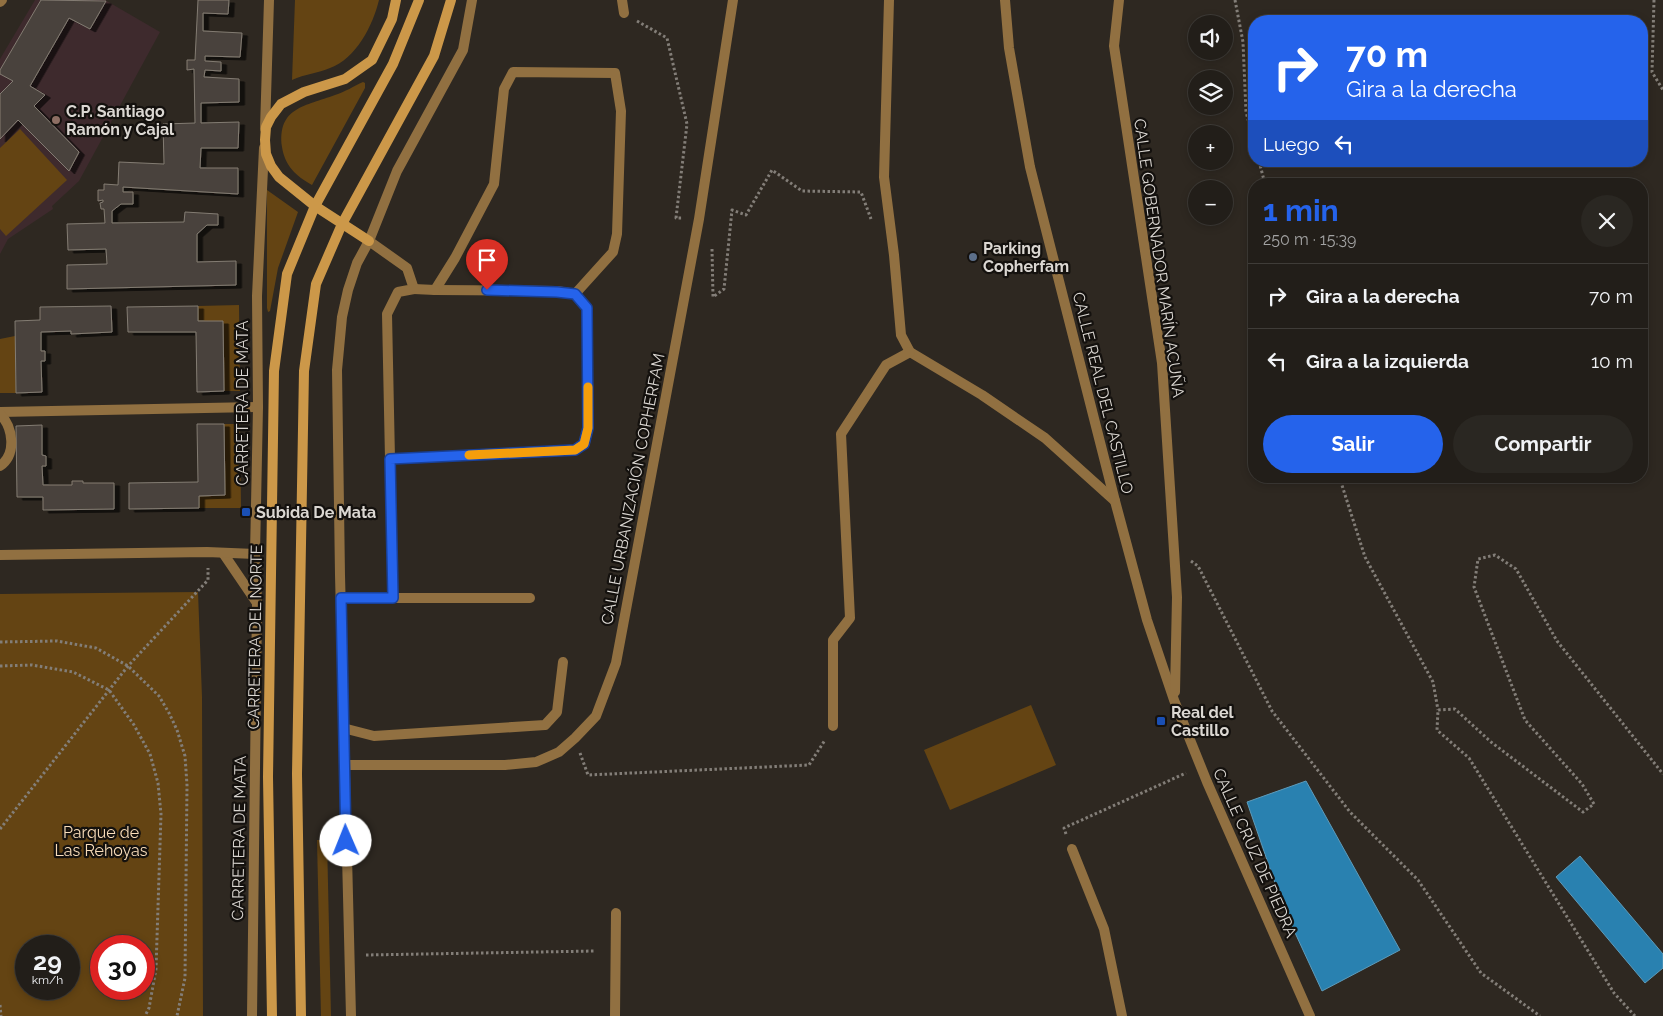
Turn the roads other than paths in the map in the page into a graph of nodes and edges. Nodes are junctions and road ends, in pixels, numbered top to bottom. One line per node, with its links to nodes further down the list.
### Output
1 (269, 0): 12 (street, CARRETERA DE MATA)
2 (396, 0): 12 (street)
3 (419, 0): 13 (street, CARRETERA DEL NORTE)
4 (451, 0): 14 (street)
5 (472, 0): 15 (street)
6 (622, 0): 11 (street)
7 (733, 0): 36 (street, CALLE URBANIZACIÓN COPHERFAM)
8 (888, 0): 19 (street)
9 (1005, 0): 24 (street, CALLE REAL DEL CASTILLO)
10 (1119, 0): 33 (street, CALLE GOBERNADOR MARÍN ACUÑA)
11 (624, 13)
12 (265, 140): 13 (street); 20 (street, CARRETERA DE MATA)
13 (315, 206): 14 (street); 40 (street, CARRETERA DEL NORTE)
14 (342, 224): 15 (street); 41 (street)
15 (369, 241): 16 (street); 28 (street)
16 (414, 289): 17 (street); 22 (street)
17 (435, 290): 18 (street); 18 (street)
18 (575, 294): 22 (street)
19 (910, 352): 24 (street); 34 (street)
20 (258, 407): 21 (street); 26 (street, CARRETERA DE MATA)
21 (0, 413): 23 (street)
22 (390, 459): 29 (street)
23 (0, 466)
24 (1115, 501): 33 (street, CALLE REAL DEL CASTILLO)
25 (223, 553): 26 (street); 27 (street); 31 (street)
26 (256, 554): 31 (street, CARRETERA DE MATA)
27 (0, 555)
28 (341, 598): 29 (street); 35 (street)
29 (393, 598): 30 (street)
30 (530, 598)
31 (257, 603): 39 (street, CARRETERA DE MATA)
32 (563, 662): 35 (street)
33 (1174, 700): 45 (street, CALLE CRUZ DE PIEDRA)
34 (833, 726)
35 (343, 728): 36 (street)
36 (344, 765): 42 (street)
37 (1072, 849): 44 (street)
38 (616, 913): 43 (street)
39 (252, 1016)
40 (272, 1016)
41 (301, 1016)
42 (351, 1016)
43 (615, 1016)
44 (1122, 1016)
45 (1310, 1016)

